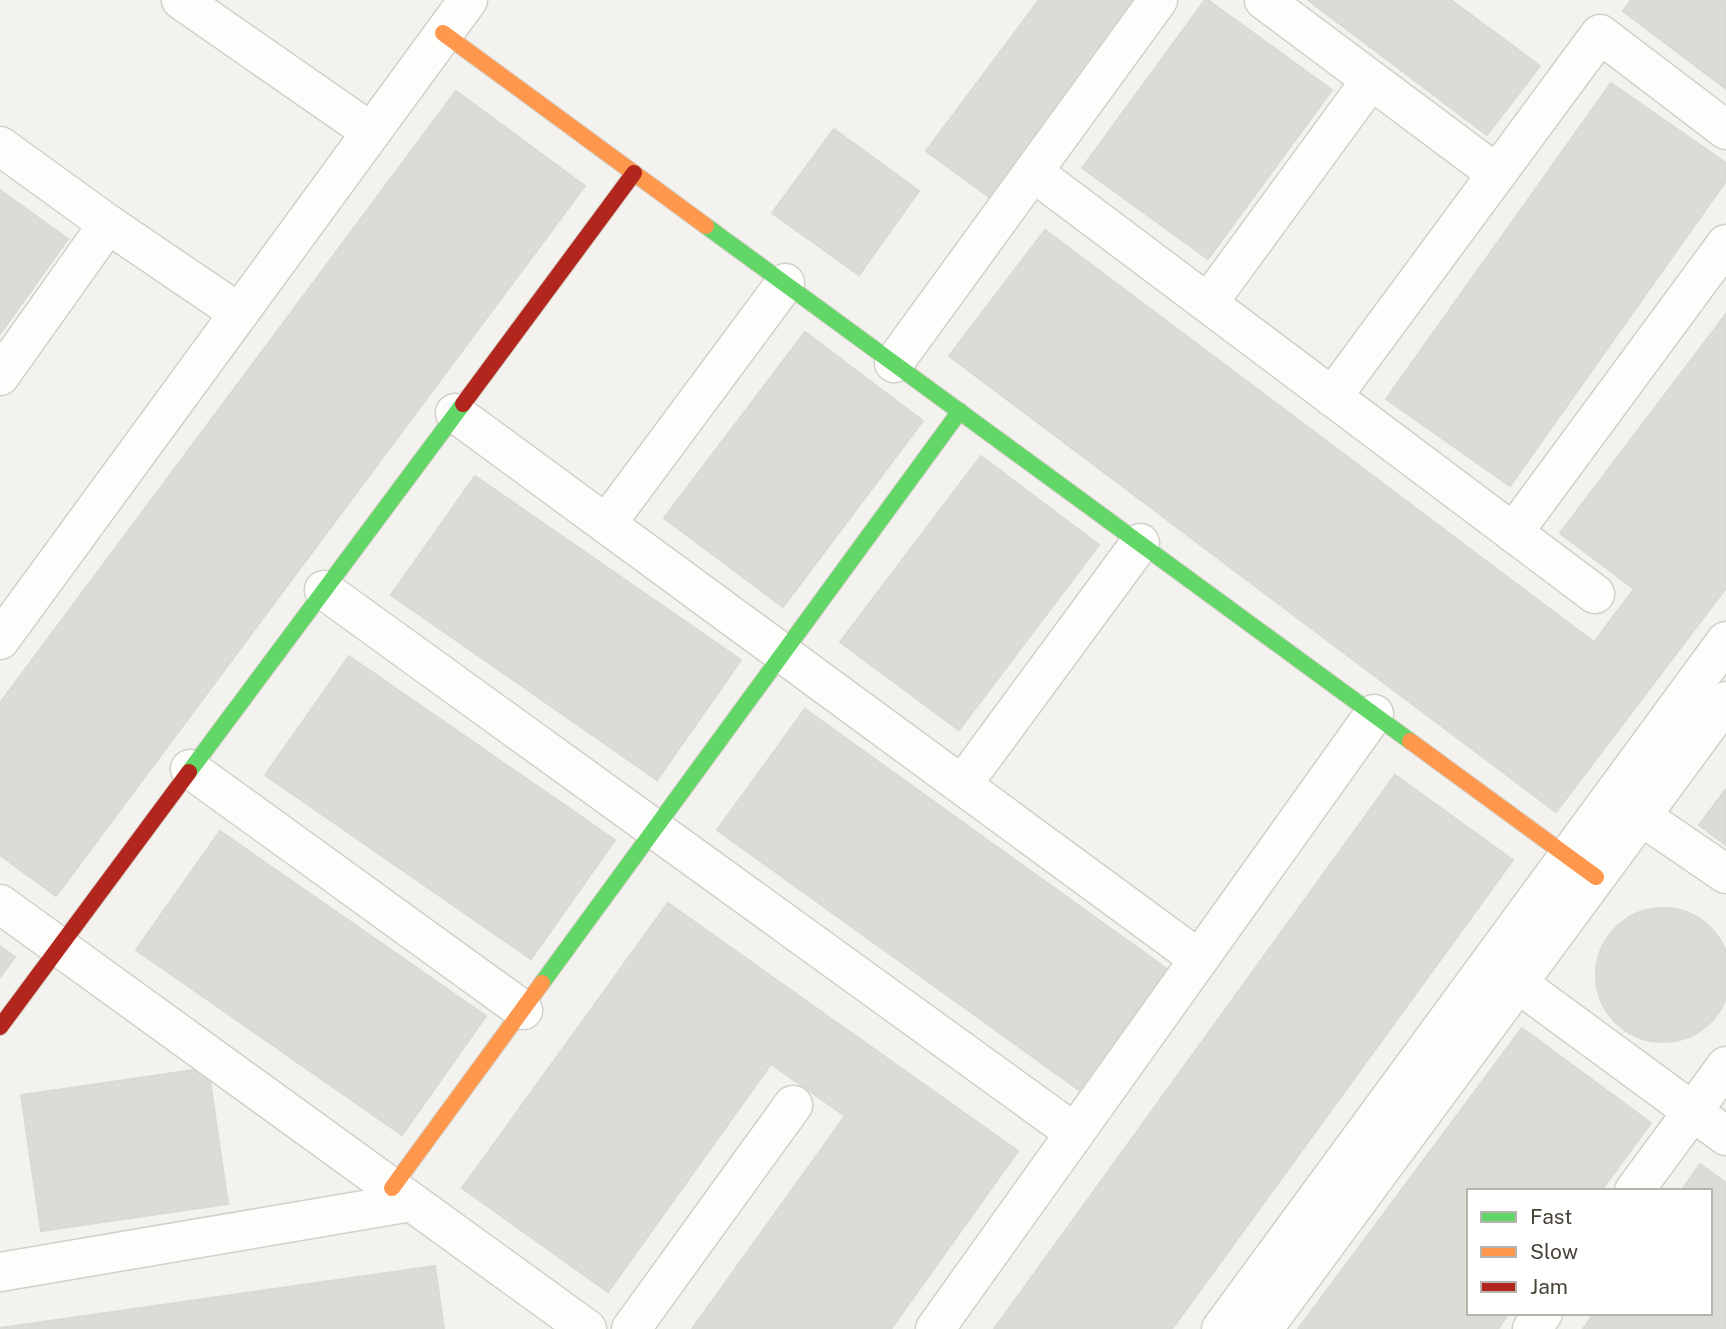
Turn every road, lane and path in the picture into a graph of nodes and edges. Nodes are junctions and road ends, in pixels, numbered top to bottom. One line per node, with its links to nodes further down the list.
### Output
1 (468, 0): 5 (street)
2 (1158, 0): 10 (street)
3 (1264, 0): 6 (street)
4 (184, 1): 8 (street)
5 (443, 33): 8 (street); 11 (street)
6 (1371, 80): 12 (street); 16 (street)
7 (1726, 130): 12 (street)
8 (371, 132): 17 (street)
9 (0, 146): 13 (street)
10 (1033, 172): 16 (street); 18 (street)
11 (634, 173): 15 (street); 22 (street)
12 (1497, 174): 20 (street)
13 (108, 224): 17 (street); 19 (street)
14 (1726, 244): 24 (street)
15 (785, 283): 18 (street); 23 (street)
16 (1208, 303): 20 (street)
17 (239, 313): 28 (street)
18 (894, 363): 21 (street)
19 (0, 376)
20 (1332, 397): 24 (street)
21 (960, 411): 25 (street); 30 (street)
22 (455, 412): 23 (street); 26 (street)
23 (607, 523): 30 (street)
24 (1513, 533): 27 (street)
25 (1140, 543): 32 (street); 34 (street)
26 (324, 590): 33 (street); 36 (street)
27 (1595, 594)
28 (0, 640)
29 (1726, 641): 37 (street)
30 (783, 654): 34 (street); 36 (street)
31 (1726, 701): 35 (street)
32 (1374, 714): 37 (street); 41 (street)
33 (190, 769): 40 (street); 43 (street)
34 (962, 785): 41 (street)
35 (1641, 816): 37 (street); 38 (street)
36 (655, 829): 43 (street); 48 (street)
37 (1582, 867): 42 (street)
38 (1726, 874)
39 (0, 904): 40 (street)
40 (58, 946): 44 (street); 51 (street)
41 (1199, 959): 48 (street)
42 (1504, 973): 47 (street); 56 (street); 57 (street)
43 (523, 1010): 51 (street)
44 (0, 1027)
45 (1726, 1066): 47 (street)
46 (793, 1105): 54 (street)
47 (1692, 1112): 49 (street); 50 (street)
48 (1075, 1133): 55 (street)
49 (1726, 1136)
50 (1635, 1189)
51 (402, 1195): 52 (street); 53 (street)
52 (0, 1272)
53 (587, 1329)
54 (631, 1329)
55 (935, 1329)
56 (1221, 1329)
57 (1263, 1329)

